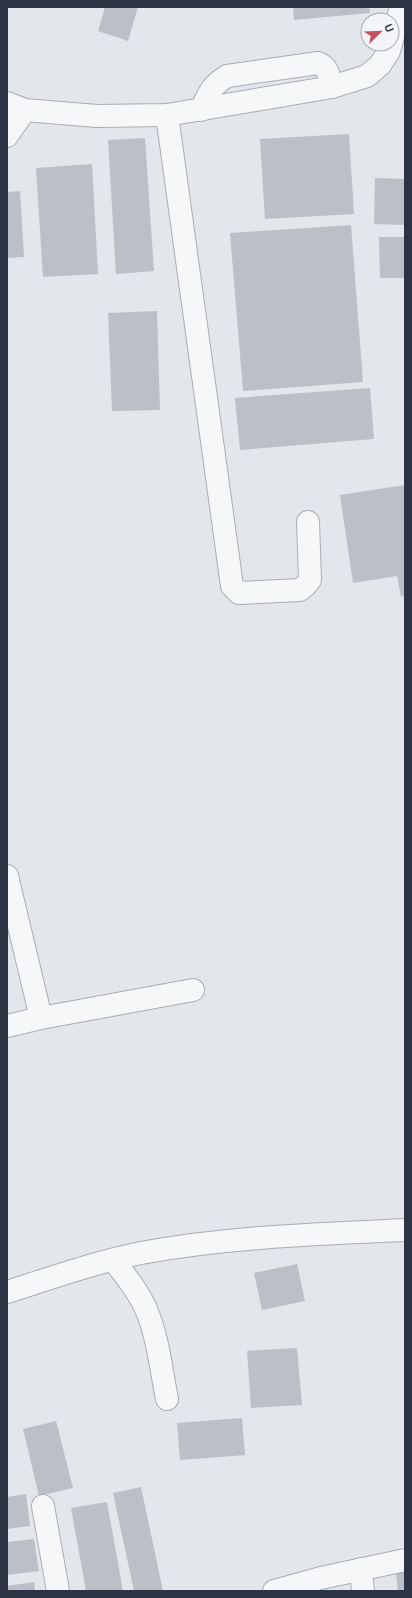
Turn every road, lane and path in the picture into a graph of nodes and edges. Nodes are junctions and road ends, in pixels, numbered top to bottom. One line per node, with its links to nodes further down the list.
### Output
1 (388, 52): 3 (street)
2 (16, 107): 3 (street); 4 (street)
3 (167, 115): 5 (street)
4 (7, 136)
5 (308, 522)
6 (7, 876): 8 (street)
7 (193, 990): 8 (street)
8 (41, 1018): 9 (street)
9 (7, 1026)
10 (405, 1230): 11 (street)
11 (113, 1260): 12 (street); 13 (street)
12 (7, 1292)
13 (167, 1399)
14 (43, 1506): 17 (street)
15 (405, 1560): 16 (street)
16 (361, 1570): 18 (street); 19 (street)
17 (58, 1591)
18 (274, 1591)
19 (363, 1591)

